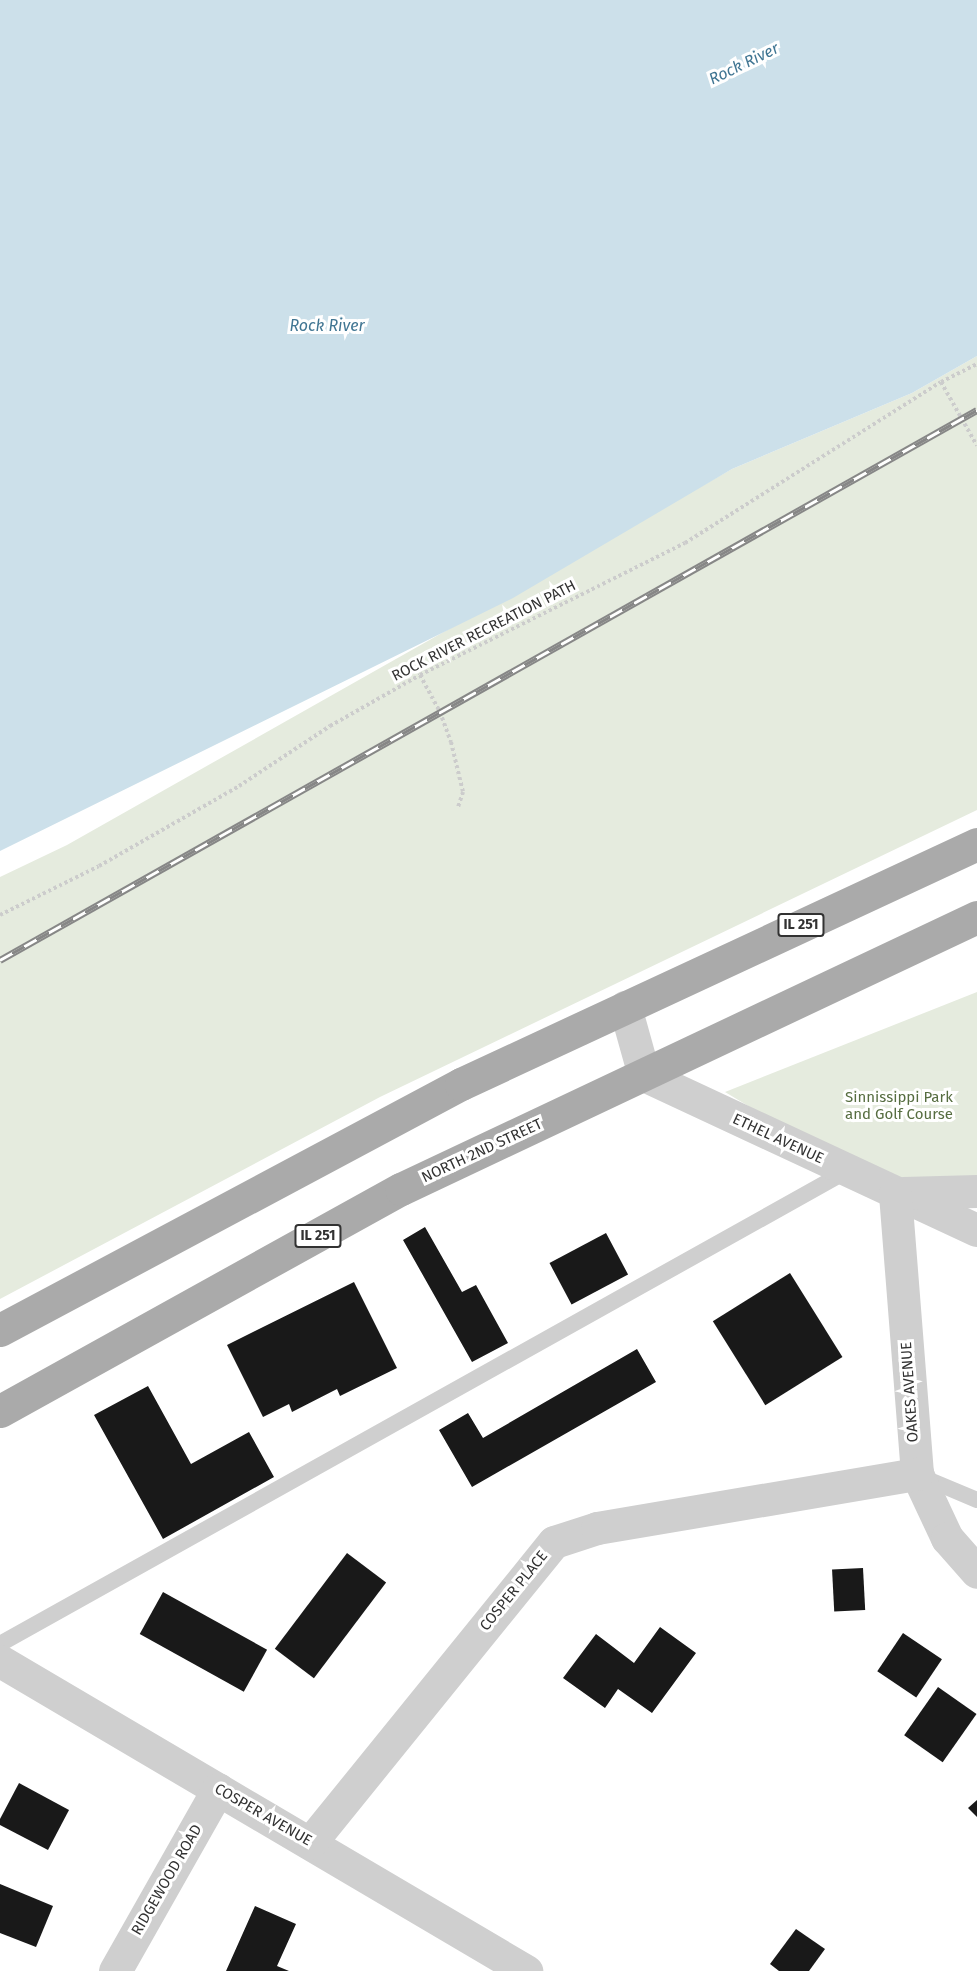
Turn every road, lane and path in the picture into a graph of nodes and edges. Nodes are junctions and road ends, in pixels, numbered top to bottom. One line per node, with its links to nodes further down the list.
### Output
1 (977, 364): 2 (path, ROCK RIVER RECREATION PATH)
2 (940, 382): 3 (path); 4 (path, ROCK RIVER RECREATION PATH)
3 (977, 446)
4 (420, 675): 5 (path); 7 (path, ROCK RIVER RECREATION PATH)
5 (458, 807)
6 (977, 844): 9 (main road, IL 251)
7 (0, 915)
8 (977, 917): 10 (main road, NORTH 2ND STREET / IL 251)
9 (625, 1007): 10 (street); 15 (main road, IL 251)
10 (644, 1075): 11 (street, ETHEL AVENUE); 16 (main road, NORTH 2ND STREET / IL 251)
11 (847, 1171): 13 (street, ETHEL AVENUE); 20 (lane)
12 (977, 1191): 13 (street)
13 (895, 1194): 14 (street, ETHEL AVENUE); 17 (street, OAKES AVENUE)
14 (977, 1230)
15 (0, 1330)
16 (0, 1412)
17 (917, 1474): 18 (lane); 19 (street, OAKES AVENUE); 23 (street, COSPER PLACE)
18 (977, 1500)
19 (977, 1572)
20 (0, 1644)
21 (0, 1661): 22 (street, COSPER AVENUE)
22 (218, 1789): 23 (street, COSPER AVENUE); 24 (street, RIDGEWOOD ROAD)
23 (310, 1843): 25 (street, COSPER AVENUE)
24 (115, 1971)
25 (526, 1971)

